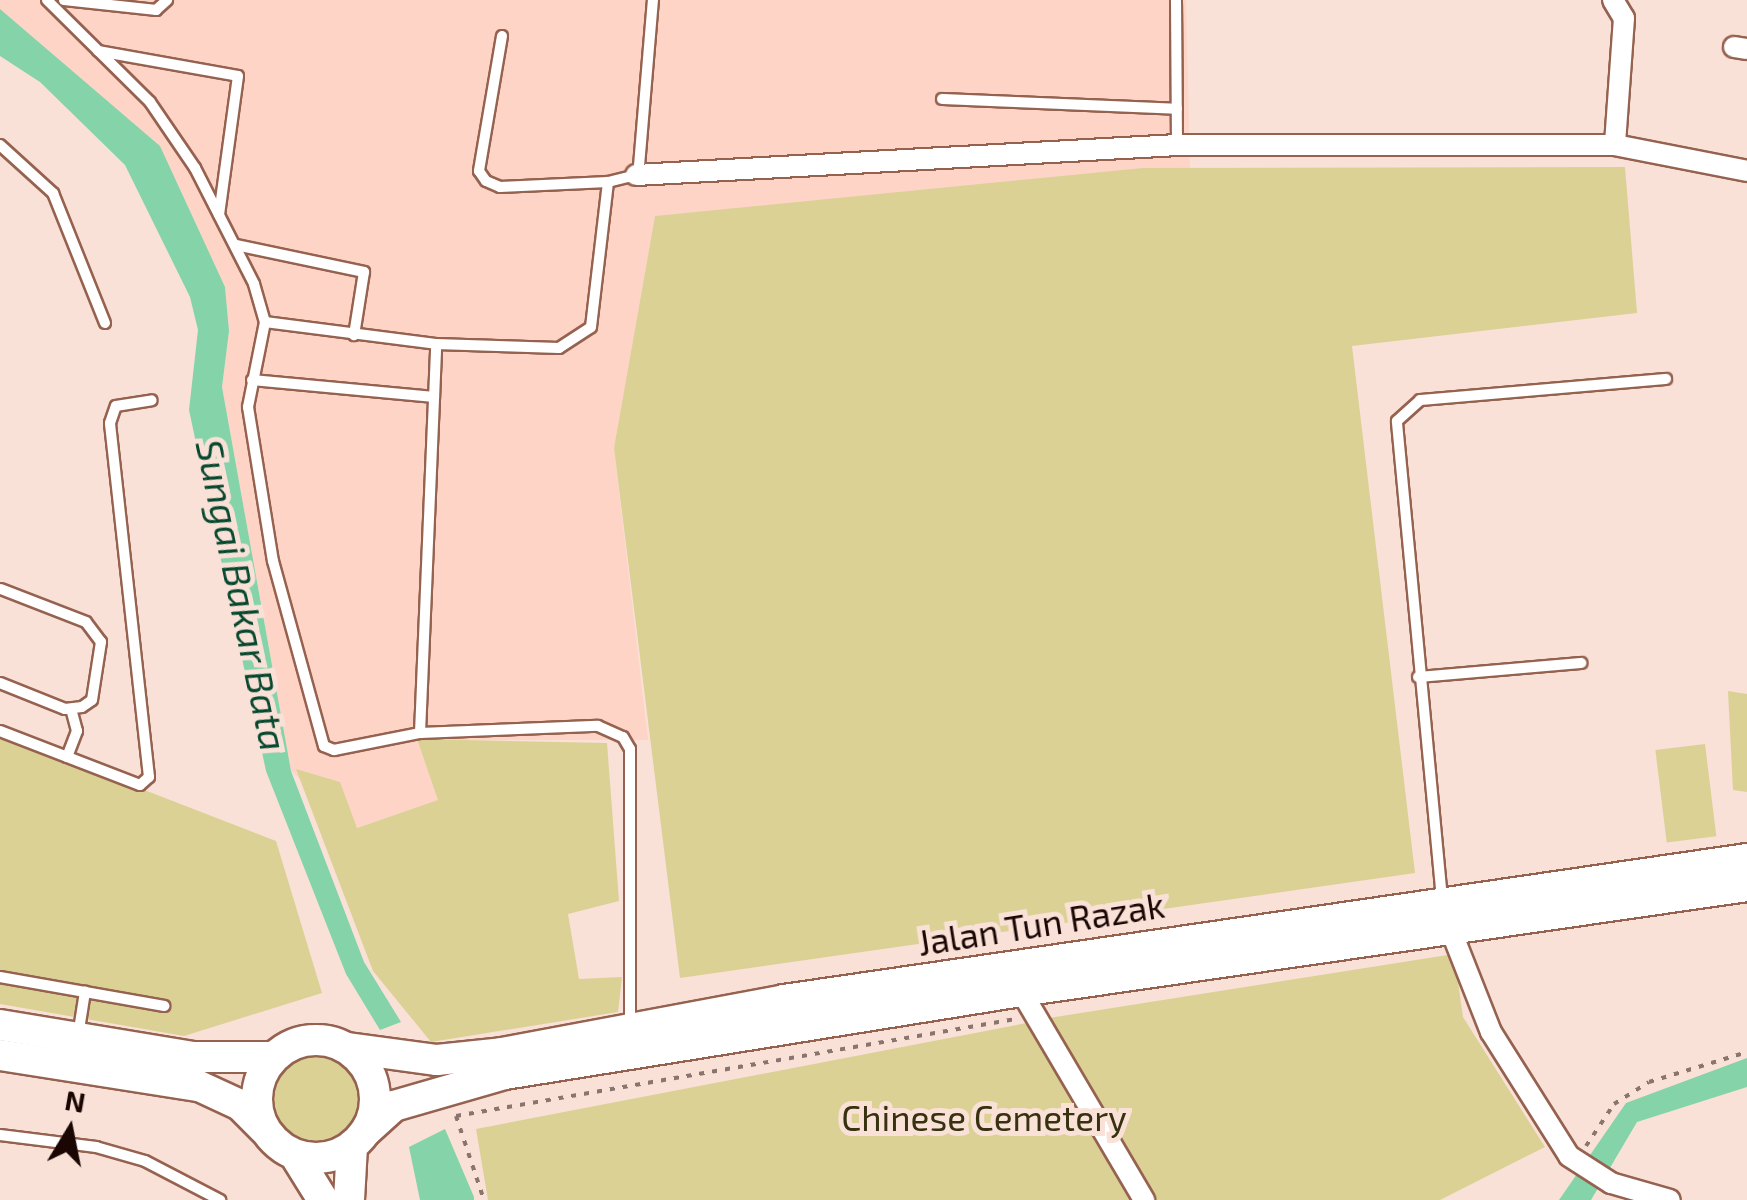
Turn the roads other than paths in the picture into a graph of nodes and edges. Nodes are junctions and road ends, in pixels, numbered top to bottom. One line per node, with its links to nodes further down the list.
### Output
1 (47, 0): 8 (lane)
2 (64, 0): 3 (lane)
3 (166, 0)
4 (653, 0): 15 (lane)
5 (1176, 0): 10 (lane)
6 (1613, 0): 12 (street)
7 (502, 36): 16 (lane)
8 (97, 51): 17 (lane); 17 (lane)
9 (942, 99): 10 (lane)
10 (1176, 109): 13 (lane)
11 (0, 145): 19 (lane)
12 (1615, 145): 13 (street); 14 (street)
13 (1177, 146): 15 (street)
14 (1747, 171)
15 (636, 175): 16 (lane)
16 (608, 182): 22 (lane)
17 (219, 216): 18 (lane)
18 (236, 245): 20 (lane); 21 (lane)
19 (105, 322)
20 (265, 322): 21 (lane); 24 (lane)
21 (354, 335): 22 (lane)
22 (436, 344): 25 (lane)
23 (1666, 379): 29 (lane)
24 (252, 380): 25 (lane); 33 (lane)
25 (434, 397): 33 (lane)
26 (152, 400): 34 (lane)
27 (1, 589): 31 (lane)
28 (1581, 663): 29 (lane)
29 (1418, 677): 37 (lane)
30 (0, 683): 31 (lane)
31 (71, 709): 34 (lane)
32 (0, 731): 34 (lane)
33 (420, 733): 43 (lane)
34 (67, 757)
35 (1747, 859): 37 (main road, Jalan Tun Razak)
36 (1747, 886): 37 (main road, Jalan Tun Razak)
37 (1446, 914): 39 (main road, Jalan Tun Razak); 43 (main road, Jalan Tun Razak); 56 (street)
38 (0, 977): 40 (lane)
39 (1020, 991): 50 (main road, Jalan Tun Razak); 55 (street)
40 (85, 992): 41 (lane); 44 (lane)
41 (164, 1006)
42 (0, 1024): 44 (main road)
43 (630, 1030): 45 (main road, Jalan Tun Razak)
44 (77, 1038): 47 (main road)
45 (348, 1048): 47 (main road); 50 (main road)
46 (0, 1054): 48 (main road)
47 (272, 1057): 48 (main road)
48 (265, 1130): 51 (main road)
49 (0, 1134): 52 (lane)
50 (359, 1139): 51 (main road); 54 (main road)
51 (296, 1155): 53 (main road)
52 (220, 1200)
53 (323, 1200)
54 (349, 1200)
55 (1144, 1200)
56 (1670, 1200)

